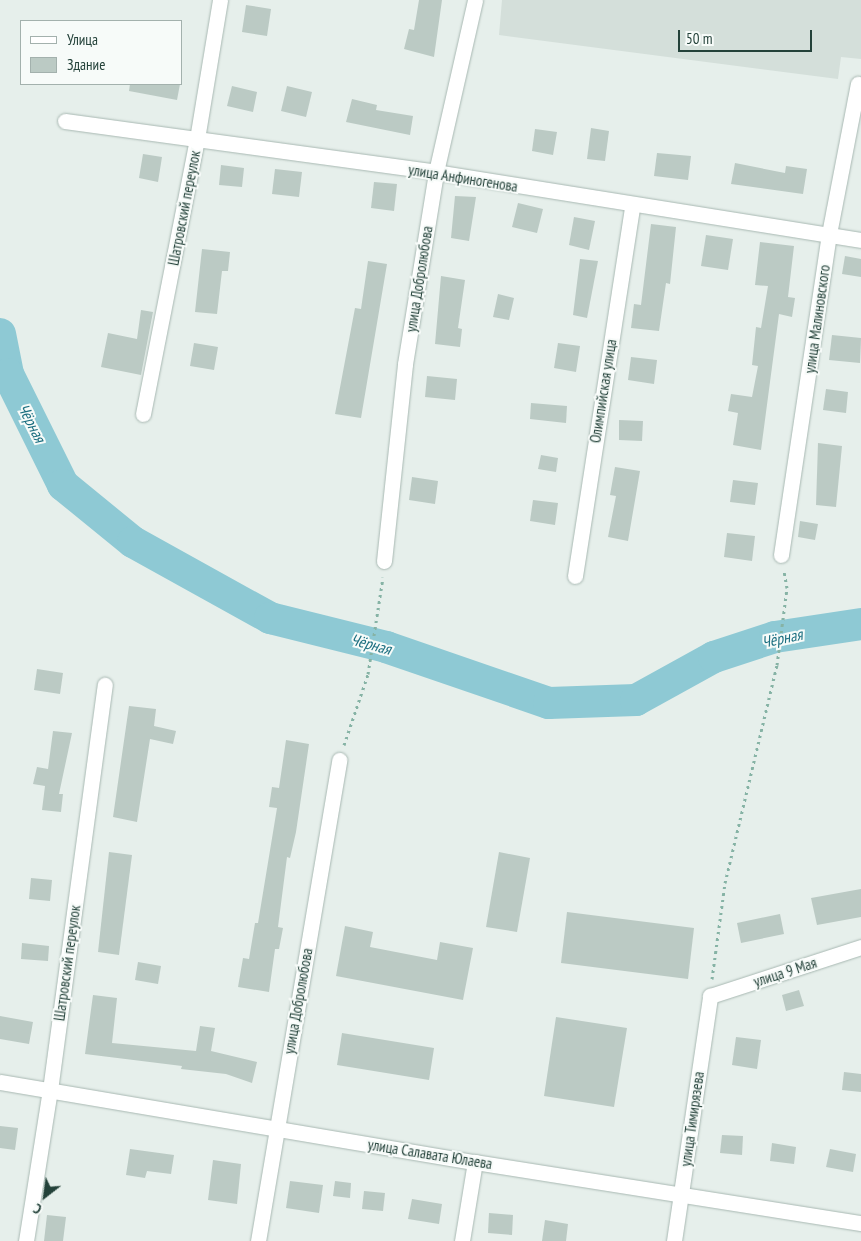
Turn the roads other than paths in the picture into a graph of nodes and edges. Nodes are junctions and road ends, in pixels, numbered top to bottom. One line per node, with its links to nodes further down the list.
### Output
1 (220, 0): 5 (street, Шатровский переулок)
2 (475, 0): 6 (street, улица Добролюбова)
3 (858, 84): 8 (street, улица Малиновского)
4 (64, 121): 5 (street, улица Анфиногенова)
5 (197, 139): 6 (street, улица Анфиногенова); 10 (street, Шатровский переулок)
6 (436, 172): 7 (street, улица Анфиногенова); 12 (street, улица Добролюбова)
7 (632, 206): 8 (street, улица Анфиногенова); 13 (street, Олимпийская улица)
8 (829, 234): 9 (street, улица Анфиногенова); 11 (street, улица Малиновского)
9 (861, 240)
10 (143, 414)
11 (781, 555)
12 (384, 561)
13 (575, 576)
14 (105, 685): 19 (street, Шатровский переулок)
15 (339, 760): 20 (street, улица Добролюбова)
16 (861, 947): 17 (street, улица 9 Мая)
17 (710, 996): 22 (street, улица Тимирязева)
18 (0, 1082): 19 (street, улица Салавата Юлаева)
19 (50, 1090): 20 (street, улица Салавата Юлаева); 24 (street, Шатровский переулок)
20 (276, 1129): 21 (street, улица Салавата Юлаева); 25 (street, улица Добролюбова)
21 (475, 1162): 22 (street, улица Салавата Юлаева); 26 (street)
22 (682, 1192): 23 (street, улица Салавата Юлаева); 27 (street, улица Тимирязева)
23 (861, 1223)
24 (26, 1241)
25 (258, 1241)
26 (462, 1241)
27 (674, 1241)

